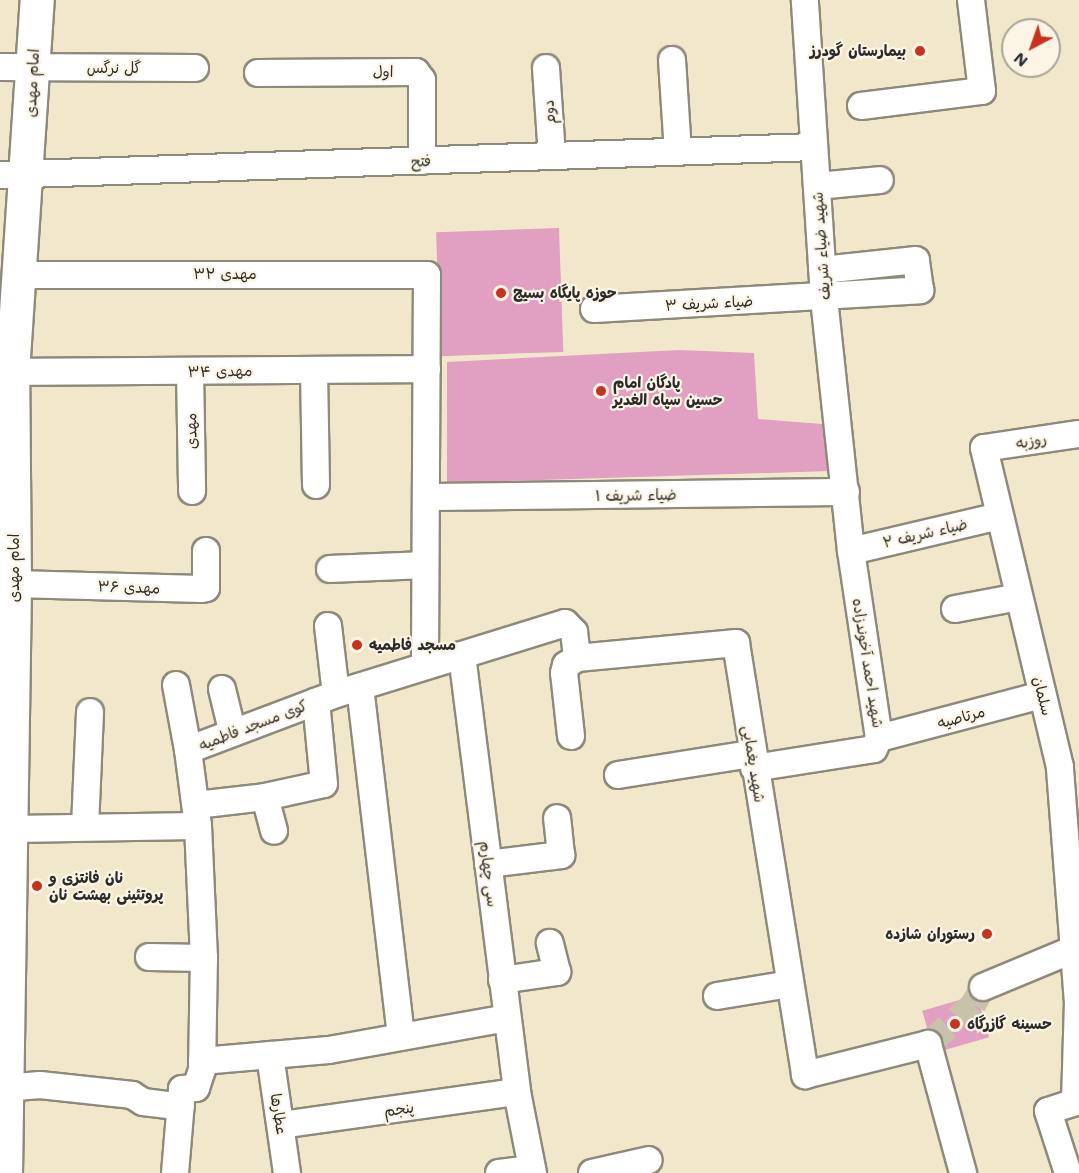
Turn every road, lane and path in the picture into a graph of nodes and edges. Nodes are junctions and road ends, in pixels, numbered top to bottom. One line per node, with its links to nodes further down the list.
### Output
1 (37, 0): 6 (main road, امام مهدی)
2 (805, 0): 11 (street, شهید ضیاء شریف)
3 (971, 0): 10 (street)
4 (672, 60): 12 (street)
5 (0, 67): 6 (street, گل نرگس)
6 (33, 68): 7 (street, گل نرگس); 15 (main road, امام مهدی)
7 (195, 68)
8 (546, 68): 13 (street, دوم)
9 (258, 73): 14 (street, اول)
10 (861, 106)
11 (814, 147): 12 (street, فتح); 17 (street, شهید ضیاء شریف)
12 (678, 152): 13 (street, فتح)
13 (552, 156): 14 (street, فتح)
14 (422, 161): 15 (street, فتح)
15 (14, 175): 19 (main road, امام مهدی)
16 (880, 180): 17 (street)
17 (817, 186): 18 (street, شهید ضیاء شریف)
18 (823, 270): 20 (street, شهید ضیاء شریف); 20 (street, ضیاء شریف ۳)
19 (20, 275): 22 (main road, امام مهدی); 23 (street, مهدی ۳۲)
20 (824, 297): 21 (street, ضیاء شریف ۳); 30 (street, شهید ضیاء شریف)
21 (594, 309)
22 (9, 351): 25 (street, مهدی ۳۴); 37 (main road, امام مهدی)
23 (427, 369): 24 (street, مهدی ۳۴); 31 (street)
24 (314, 370): 25 (street, مهدی ۳۴); 28 (street)
25 (190, 371): 29 (street, مهدی)
26 (1079, 434): 27 (street, روزبه)
27 (984, 448): 32 (street, سلمان)
28 (316, 485)
29 (192, 490)
30 (846, 492): 31 (street, ضیاء شریف ۱); 34 (street, شهید احمد آخوندزاده)
31 (426, 497): 35 (street)
32 (999, 516): 34 (street, ضیاء شریف ۲); 38 (street, سلمان)
33 (206, 551): 37 (street, مهدی ۳۶)
34 (851, 551): 52 (street, شهید احمد آخوندزاده)
35 (425, 566): 36 (street); 43 (street)
36 (330, 569)
37 (14, 584): 60 (main road, امام مهدی)
38 (1019, 597): 39 (street); 47 (street, سلمان)
39 (955, 609)
40 (328, 626): 48 (street)
41 (462, 655): 42 (street, کوی مسجد فاطمیه); 43 (street, کوی مسجد فاطمیه); 62 (street, سی چهارم)
42 (577, 658): 51 (street); 54 (street, شهید یغمایی)
43 (425, 666): 45 (street, کوی مسجد فاطمیه)
44 (176, 685): 53 (street)
45 (360, 687): 48 (street, کوی مسجد فاطمیه); 72 (street)
46 (222, 689): 50 (street)
47 (1042, 695): 52 (street, مرتاصیه); 64 (street, سلمان)
48 (326, 697): 50 (street, کوی مسجد فاطمیه); 56 (street)
49 (90, 712): 59 (street)
50 (232, 730): 53 (street, کوی مسجد فاطمیه)
51 (572, 736)
52 (879, 738): 54 (street, شهید احمد آخوندزاده)
53 (188, 750): 57 (street, کوی مسجد فاطمیه)
54 (753, 761): 55 (street); 68 (street, شهید یغمایی)
55 (618, 775)
56 (265, 797): 57 (street); 61 (street)
57 (197, 815): 59 (street); 66 (street, کوی مسجد فاطمیه)
58 (557, 818): 62 (street)
59 (85, 827): 60 (street)
60 (9, 829): 75 (main road, امام مهدی)
61 (274, 831)
62 (488, 864): 67 (street, سی چهارم)
63 (550, 943): 67 (street)
64 (1077, 948): 69 (street); 87 (street, سلمان)
65 (149, 957): 66 (street)
66 (204, 958): 74 (street, کوی مسجد فاطمیه)
67 (502, 980): 71 (street, سی چهارم)
68 (790, 984): 70 (street); 86 (street, شهید یغمایی)
69 (983, 987)
70 (717, 996)
71 (507, 1018): 72 (street); 76 (street, سی چهارم)
72 (401, 1037): 73 (street)
73 (270, 1055): 74 (street); 78 (street, عطارها)
74 (202, 1065): 77 (street)
75 (5, 1088): 77 (street); 81 (main road, امام مهدی)
76 (517, 1092): 78 (street, پنجم); 80 (street, سی چهارم)
77 (181, 1107): 82 (street)
78 (281, 1125): 83 (street, عطارها)
79 (649, 1160): 85 (street)
80 (533, 1171): 84 (street)
81 (4, 1173)
82 (175, 1173)
83 (287, 1173)
84 (499, 1173)
85 (592, 1173)
86 (963, 1173)
87 (1068, 1173)

